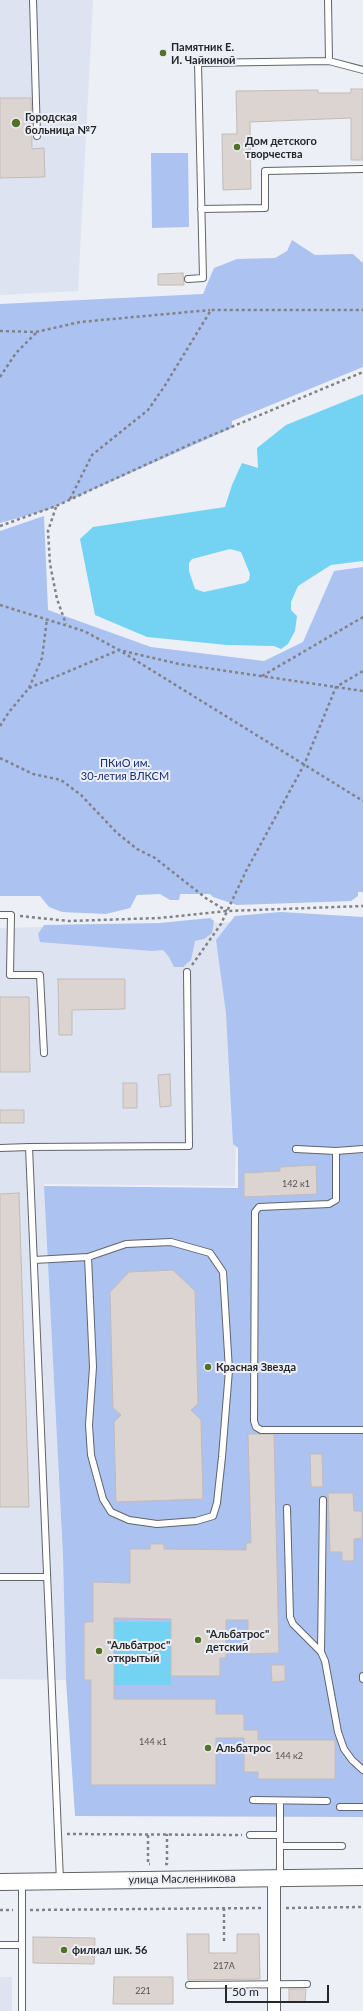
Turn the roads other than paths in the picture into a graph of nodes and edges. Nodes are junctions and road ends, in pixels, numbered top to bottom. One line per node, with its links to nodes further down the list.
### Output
1 (33, 0): 5 (lane)
2 (328, 0): 3 (lane)
3 (329, 61): 4 (lane); 7 (lane)
4 (363, 70)
5 (37, 136)
6 (363, 169): 7 (lane)
7 (201, 209): 8 (lane)
8 (188, 279)
9 (0, 915): 11 (lane)
10 (187, 972): 12 (lane)
11 (44, 1053)
12 (29, 1147): 13 (lane); 18 (lane)
13 (0, 1148)
14 (296, 1149): 16 (lane)
15 (363, 1149): 16 (lane)
16 (336, 1151): 19 (lane)
17 (88, 1257): 17 (lane); 18 (lane)
18 (34, 1260): 23 (lane)
19 (363, 1430)
20 (323, 1500): 24 (lane)
21 (287, 1508): 24 (lane)
22 (0, 1577): 23 (lane)
23 (48, 1577): 39 (lane)
24 (321, 1652): 27 (lane)
25 (363, 1676): 26 (lane)
26 (363, 1679)
27 (363, 1770)
28 (254, 1800): 29 (lane)
29 (280, 1800): 30 (lane); 34 (lane)
30 (327, 1801)
31 (340, 1807): 32 (lane)
32 (363, 1807)
33 (250, 1835): 34 (lane)
34 (280, 1835): 35 (lane)
35 (280, 1846): 36 (lane); 38 (lane)
36 (342, 1846)
37 (363, 1877): 38 (main road, улица Масленникова)
38 (277, 1878): 39 (main road, улица Масленникова); 46 (street)
39 (60, 1881): 41 (main road, улица Масленникова)
40 (0, 1882): 41 (main road, улица Масленникова)
41 (22, 1882): 43 (lane)
42 (0, 1945): 43 (lane)
43 (22, 1945): 47 (lane)
44 (307, 1984): 46 (lane)
45 (189, 1985): 46 (lane)
46 (274, 1985): 48 (street)
47 (22, 2011)
48 (274, 2011)

